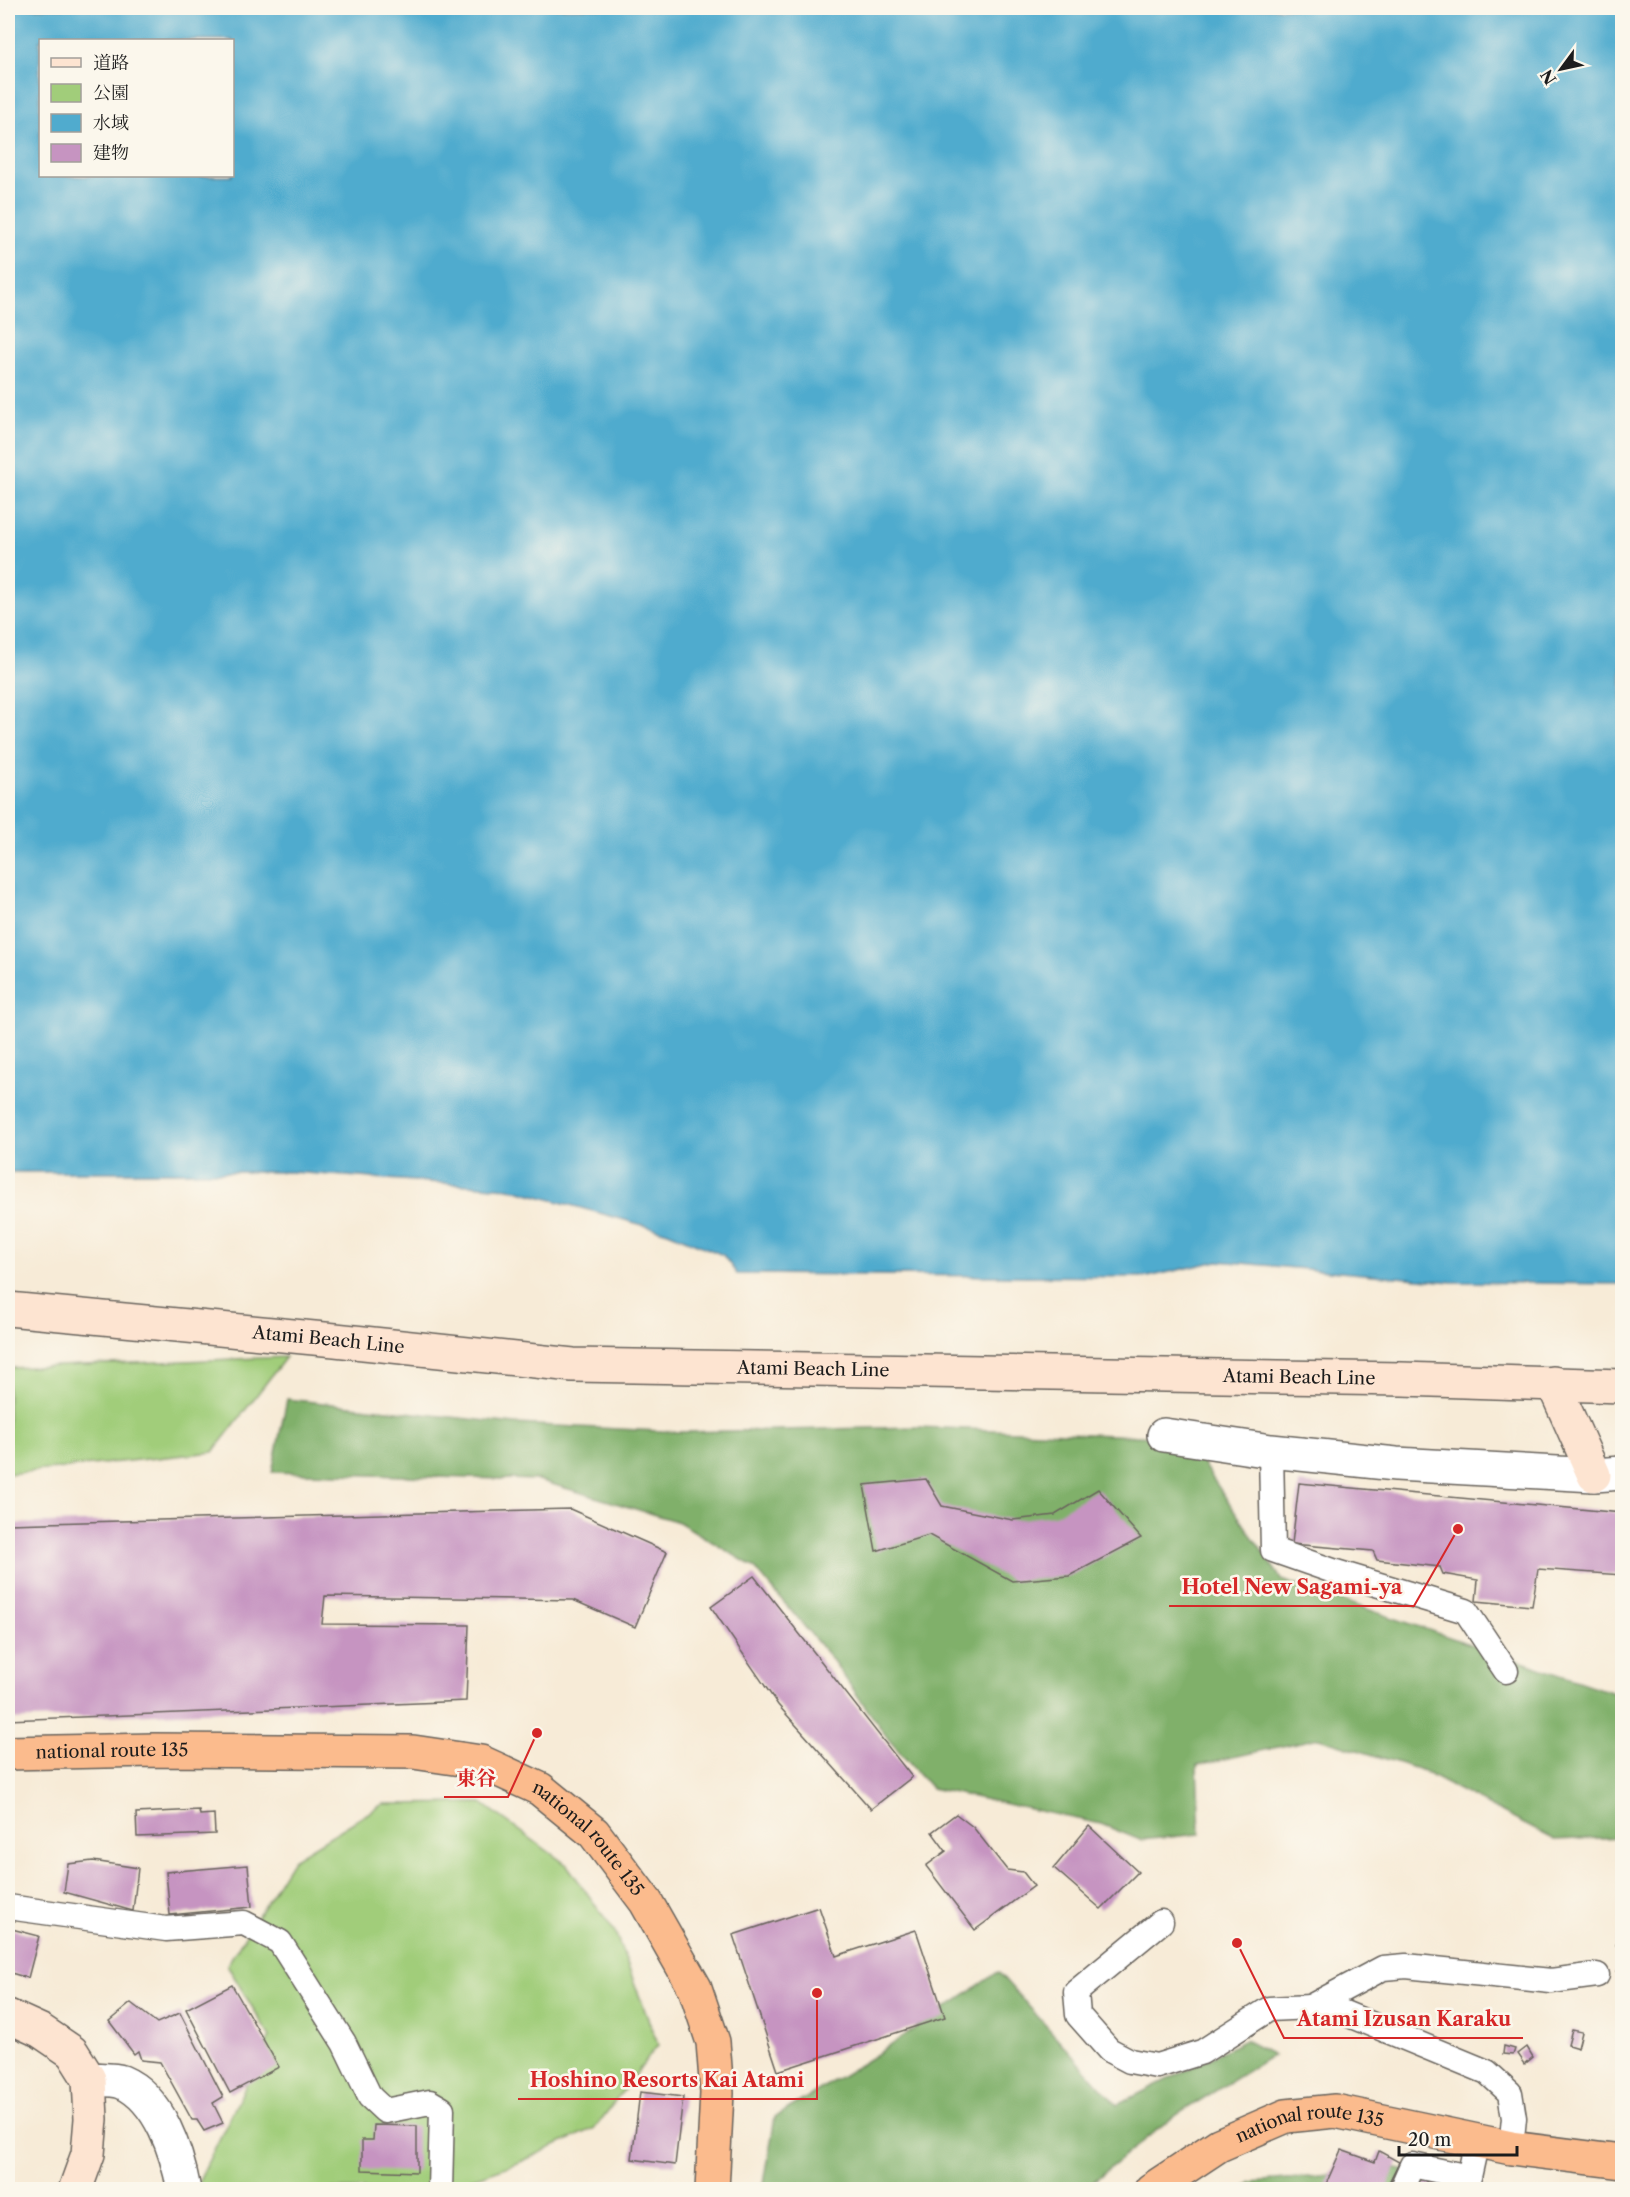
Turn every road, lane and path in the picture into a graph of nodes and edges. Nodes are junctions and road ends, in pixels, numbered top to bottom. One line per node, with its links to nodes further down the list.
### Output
1 (8, 1309): 2 (street, Atami Beach Line)
2 (1552, 1383): 3 (street, Atami Beach Line); 6 (street)
3 (1623, 1386)
4 (1164, 1435): 5 (street)
5 (1271, 1451): 6 (street); 7 (lane)
6 (1608, 1474)
7 (1506, 1671)
8 (8, 1753): 21 (highway, national route 135)
9 (8, 1907): 20 (lane)
10 (1161, 1922): 12 (lane)
11 (1597, 1975): 12 (lane)
12 (1310, 2007): 16 (lane)
13 (8, 2016): 14 (street)
14 (89, 2079): 18 (street); 19 (street)
15 (1477, 2141): 16 (highway, national route 135); 22 (highway, national route 135); 23 (lane)
16 (1511, 2148): 17 (highway, national route 135)
17 (1623, 2162)
18 (75, 2190)
19 (184, 2190)
20 (440, 2190)
21 (712, 2190)
22 (1151, 2190)
23 (1401, 2190)

